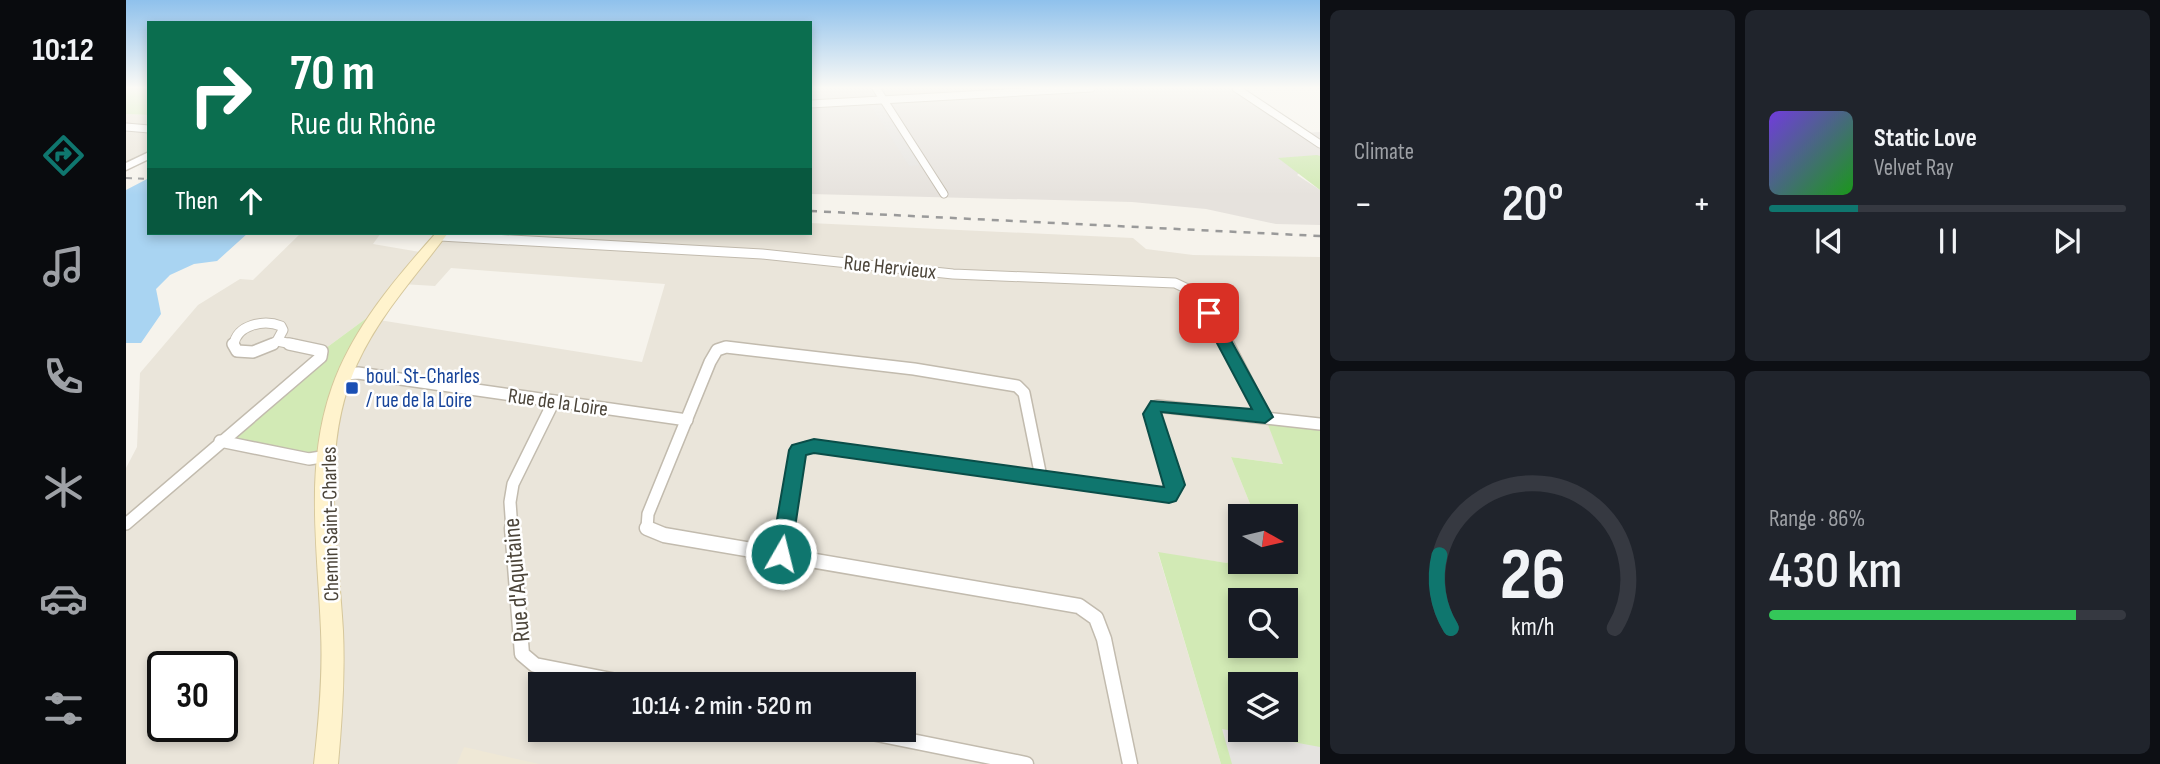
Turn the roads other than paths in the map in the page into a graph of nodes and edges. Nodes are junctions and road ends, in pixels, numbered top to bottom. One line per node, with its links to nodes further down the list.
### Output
1 (899, 124): 8 (street)
2 (1289, 124): 5 (street)
3 (126, 127): 4 (street)
4 (147, 130)
5 (1320, 144)
6 (147, 156): 7 (street)
7 (126, 167)
8 (944, 194)
9 (440, 235): 12 (main road, Chemin Saint-Charles)
10 (457, 235): 14 (street, Rue Hervieux)
11 (278, 341): 11 (street); 17 (street)
12 (345, 374): 13 (street, Rue de la Loire); 18 (main road, Chemin Saint-Charles)
13 (554, 401): 15 (street, Rue de la Loire); 22 (street, Rue d'Aquitaine)
14 (1265, 417): 16 (street); 19 (street)
15 (687, 420): 19 (street); 21 (street)
16 (1320, 424)
17 (219, 441): 18 (street); 20 (street)
18 (327, 456): 24 (main road, Chemin Saint-Charles)
19 (1041, 477): 21 (street)
20 (126, 524)
21 (781, 554): 26 (street)
22 (571, 672)
23 (916, 742): 25 (street)
24 (326, 764)
25 (1026, 764)
26 (1130, 764)

